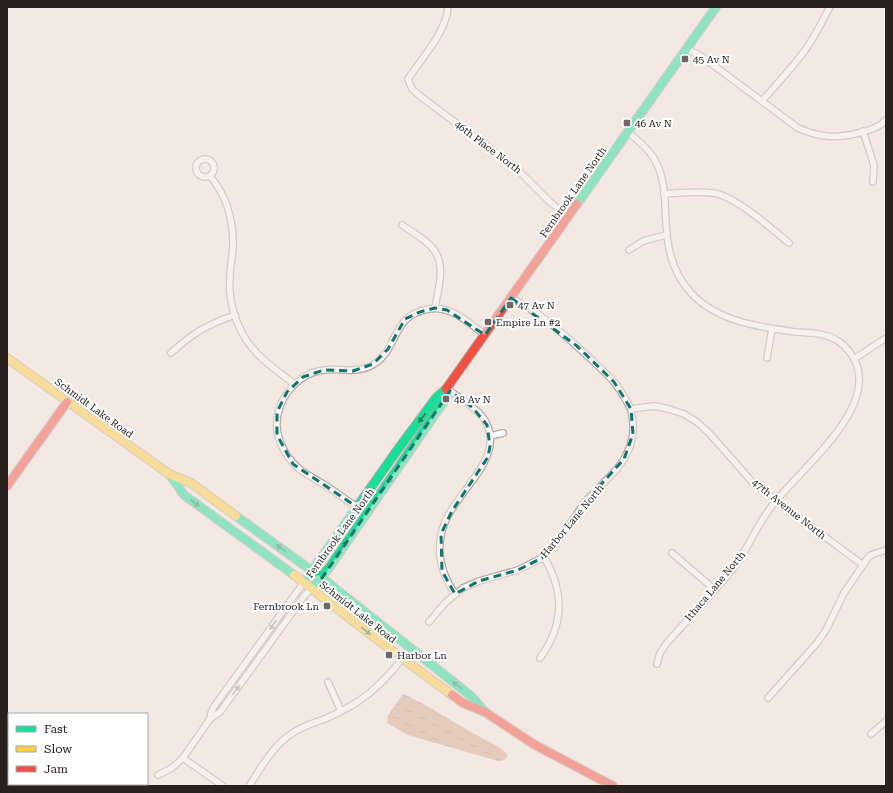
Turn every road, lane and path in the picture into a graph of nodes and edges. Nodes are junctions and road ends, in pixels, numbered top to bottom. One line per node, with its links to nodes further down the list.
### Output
1 (448, 7): 12 (street, 46th Place North)
2 (830, 7): 5 (street)
3 (714, 8): 4 (street, Fernbrook Lane North)
4 (687, 49): 5 (street); 7 (street, Fernbrook Lane North)
5 (762, 101): 8 (street)
6 (886, 120): 8 (street)
7 (628, 132): 11 (street); 12 (street, Fernbrook Lane North)
8 (863, 132): 10 (street)
9 (210, 176): 19 (street)
10 (873, 182)
11 (664, 194): 14 (street); 15 (street)
12 (568, 217): 17 (street, Fernbrook Lane North)
13 (402, 225): 18 (street)
14 (666, 235): 16 (street); 20 (street)
15 (789, 243)
16 (629, 250)
17 (511, 298): 21 (street, Fernbrook Lane North); 30 (street)
18 (435, 308): 21 (street); 27 (street)
19 (235, 315): 23 (street); 27 (street)
20 (772, 329): 25 (street); 26 (street)
21 (485, 335): 28 (street, Fernbrook Lane North)
22 (886, 338): 26 (street)
23 (170, 354)
24 (7, 358): 29 (street, Schmidt Lake Road)
25 (767, 358)
26 (854, 359): 35 (street, Ithaca Lane North)
27 (294, 384): 36 (street)
28 (447, 389): 32 (street); 36 (street, Fernbrook Lane North, one-way to 36); 42 (street, Fernbrook Lane North, one-way to 28)
29 (67, 402): 33 (street, Schmidt Lake Road); 34 (street)
30 (631, 409): 35 (street, 47th Avenue North); 39 (street, Harbor Lane North)
31 (503, 433): 32 (street)
32 (490, 436): 46 (street)
33 (169, 474): 41 (street, Schmidt Lake Road, one-way to 33); 43 (street, Schmidt Lake Road, one-way to 43)
34 (7, 486)
35 (776, 501): 40 (street, 47th Avenue North); 45 (street, Ithaca Lane North)
36 (357, 507): 41 (street, Fernbrook Lane North)
37 (886, 550): 40 (street)
38 (672, 553): 45 (street)
39 (544, 558): 46 (street, Harbor Lane North); 48 (street)
40 (863, 565): 52 (street)
41 (312, 571): 42 (street, Schmidt Lake Road); 43 (street, Fernbrook Lane North)
42 (322, 578): 44 (street, Fernbrook Lane North); 54 (street, Schmidt Lake Road, one-way to 42)
43 (304, 582): 44 (street, Schmidt Lake Road); 55 (street, Fernbrook Lane North, one-way to 55)
44 (312, 588): 49 (street, Schmidt Lake Road, one-way to 49); 55 (street, Fernbrook Lane North, one-way to 44)
45 (714, 589): 50 (street, Ithaca Lane North)
46 (455, 594): 47 (street, Harbor Lane North)
47 (429, 622)
48 (540, 658)
49 (402, 659): 53 (street); 54 (street, Schmidt Lake Road)
50 (657, 664)
51 (328, 682): 53 (street)
52 (768, 698)
53 (341, 711): 61 (street)
54 (485, 712): 62 (street, Schmidt Lake Road)
55 (210, 719): 58 (street, Fernbrook Lane North)
56 (886, 721): 57 (street)
57 (871, 734)
58 (182, 758): 59 (street, Fernbrook Lane North); 60 (street)
59 (158, 775)
60 (224, 786)
61 (250, 786)
62 (613, 786)

